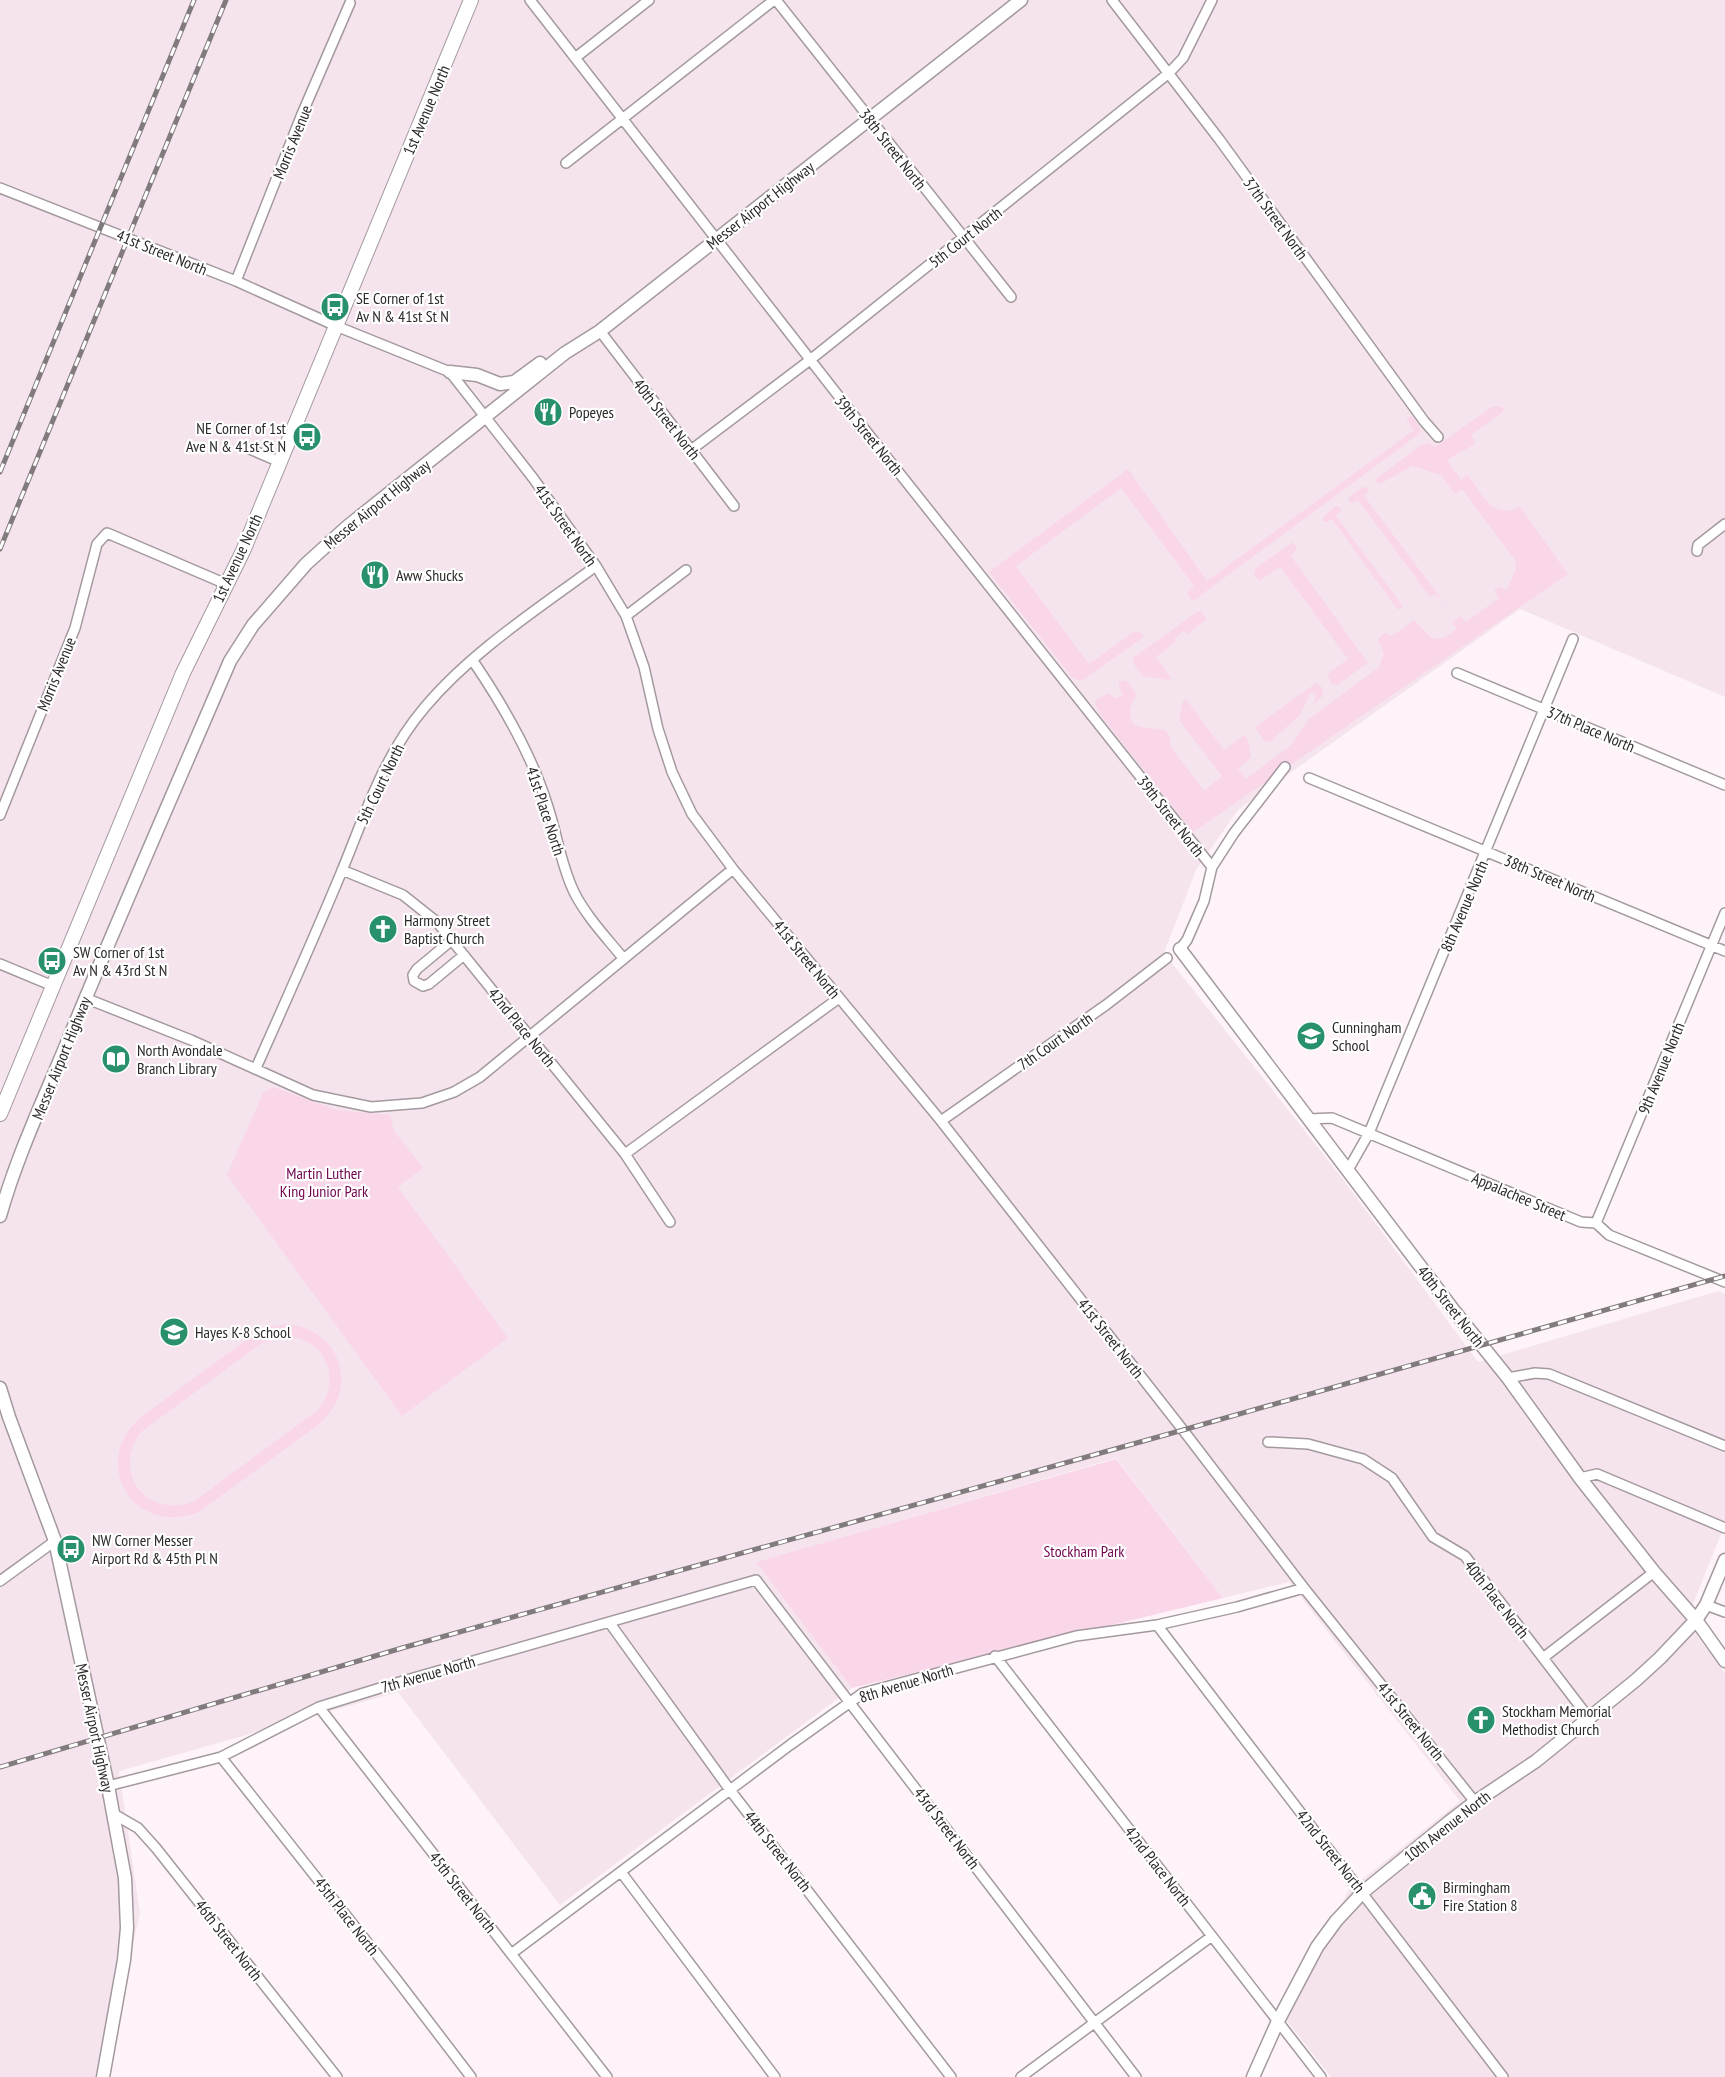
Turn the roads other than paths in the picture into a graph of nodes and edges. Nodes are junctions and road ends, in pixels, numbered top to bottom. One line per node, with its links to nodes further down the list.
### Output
1 (471, 0): 19 (main road, 1st Avenue North)
2 (530, 0): 9 (street, 39th Street North)
3 (649, 0): 9 (street)
4 (775, 0): 11 (street, 38th Street North); 12 (street)
5 (1021, 0): 11 (main road, Messer Airport Highway)
6 (1112, 0): 10 (street, 37th Street North)
7 (1212, 0): 10 (street, 5th Court North)
8 (350, 3): 17 (street, Morris Avenue)
9 (575, 58): 12 (street, 39th Street North)
10 (1169, 74): 15 (street, 5th Court North); 25 (street, 37th Street North)
11 (870, 119): 15 (street, 38th Street North); 16 (main road, Messer Airport Highway)
12 (623, 120): 13 (street); 16 (street, 39th Street North)
13 (566, 163)
14 (0, 188): 17 (street, 41st Street North)
15 (964, 238): 18 (street, 38th Street North); 22 (street, 5th Court North)
16 (717, 240): 20 (main road, Messer Airport Highway); 22 (street, 39th Street North)
17 (236, 281): 19 (street, 41st Street North)
18 (1011, 297)
19 (336, 326): 23 (street, 41st Street North); 28 (main road, 1st Avenue North)
20 (600, 331): 21 (main road, Messer Airport Highway); 27 (street, 40th Street North)
21 (565, 353): 23 (main road); 24 (main road, Messer Airport Highway)
22 (810, 360): 27 (street, 5th Court North); 45 (street, 39th Street North)
23 (450, 372): 24 (street, 41st Street North)
24 (485, 416): 32 (street, 41st Street North); 58 (main road, Messer Airport Highway)
25 (1438, 437)
26 (245, 447): 28 (street)
27 (691, 450): 29 (street, 40th Street North)
28 (280, 462): 34 (main road, 1st Avenue North)
29 (734, 506)
30 (1725, 524): 31 (street)
31 (1697, 551)
32 (596, 566): 35 (street, 41st Street North); 37 (street, 5th Court North)
33 (686, 570): 35 (street)
34 (226, 584): 43 (street, Morris Avenue); 57 (main road, 1st Avenue North)
35 (626, 616): 46 (street, 41st Street North)
36 (1574, 639): 39 (street, 8th Avenue North)
37 (473, 661): 47 (street, 5th Court North); 54 (street, 41st Place North)
38 (1457, 673): 39 (street, 37th Place North)
39 (1544, 710): 42 (street, 37th Place North); 44 (street, 8th Avenue North)
40 (1285, 767): 45 (street)
41 (1310, 778): 44 (street, 38th Street North)
42 (1725, 785)
43 (0, 815)
44 (1487, 852): 50 (street, 38th Street North); 65 (street, 8th Avenue North)
45 (1212, 867): 51 (street)
46 (734, 869): 54 (street); 59 (street, 41st Street North)
47 (342, 870): 49 (street, 42nd Place North); 61 (street, 5th Court North)
48 (1725, 912): 50 (street, 9th Avenue North)
49 (452, 940): 53 (street, 42nd Place North); 53 (street)
50 (1712, 945): 52 (street, 38th Street North); 70 (street, 9th Avenue North)
51 (1180, 949): 63 (main road, 40th Street North)
52 (1725, 951)
53 (464, 955): 60 (street, 42nd Place North)
54 (624, 958): 60 (street)
55 (1167, 958): 64 (street, 7th Court North)
56 (0, 964): 57 (street)
57 (53, 986): 62 (main road, 1st Avenue North)
58 (86, 998): 61 (street); 68 (main road, Messer Airport Highway)
59 (839, 998): 64 (street, 41st Street North); 66 (street)
60 (530, 1038): 61 (street); 66 (street, 42nd Place North)
61 (256, 1068)
62 (0, 1114)
63 (1309, 1119): 65 (street, Appalachee Street); 67 (main road, 40th Street North)
64 (941, 1121): 83 (street, 41st Street North)
65 (1369, 1133): 67 (street, 8th Avenue North); 70 (street, Appalachee Street)
66 (625, 1154): 69 (street, 42nd Place North)
67 (1348, 1170): 72 (main road, 40th Street North)
68 (0, 1216)
69 (670, 1222)
70 (1596, 1223): 71 (street, Appalachee Street)
71 (1725, 1282)
72 (1508, 1378): 75 (street); 76 (main road, 40th Street North)
73 (0, 1388): 78 (main road, Messer Airport Highway)
74 (1268, 1442): 90 (street, 40th Place North)
75 (1725, 1446)
76 (1580, 1478): 77 (street); 80 (main road, 40th Street North)
77 (1725, 1528)
78 (55, 1541): 82 (street); 96 (main road, Messer Airport Highway)
79 (1725, 1560): 84 (main road, 10th Avenue North)
80 (1654, 1572): 86 (main road, 40th Street North); 90 (street)
81 (756, 1580): 87 (street, 7th Avenue North); 92 (street, 43rd Street North)
82 (0, 1581)
83 (1304, 1587): 88 (street, 8th Avenue North); 98 (street, 41st Street North)
84 (1707, 1605): 85 (street); 86 (main road, 10th Avenue North)
85 (1725, 1612)
86 (1696, 1620): 91 (main road, 40th Street North); 94 (main road, 10th Avenue North)
87 (609, 1622): 93 (street, 7th Avenue North); 97 (street, 44th Street North)
88 (1157, 1625): 89 (street, 8th Avenue North); 101 (street, 42nd Street North)
89 (995, 1656): 92 (street, 8th Avenue North); 102 (street, 42nd Place North)
90 (1543, 1659): 94 (street, 40th Place North)
91 (1725, 1661)
92 (849, 1701): 97 (street, 8th Avenue North); 104 (street, 43rd Street North)
93 (319, 1707): 95 (street, 7th Avenue North); 103 (street, 45th Street North)
94 (1589, 1718): 98 (main road, 10th Avenue North)
95 (221, 1757): 96 (street, 7th Avenue North); 108 (street, 45th Place North)
96 (108, 1786): 99 (main road, Messer Airport Highway)
97 (730, 1790): 100 (street, 8th Avenue North); 111 (street, 44th Street North)
98 (1475, 1802): 101 (main road, 10th Avenue North)
99 (112, 1813): 106 (main road, Messer Airport Highway); 107 (street, 46th Street North)
100 (621, 1872): 103 (street, 8th Avenue North); 110 (street)
101 (1363, 1892): 105 (main road, 10th Avenue North); 116 (street, 42nd Street North)
102 (1212, 1936): 104 (street); 105 (street, 42nd Place North)
103 (511, 1954): 109 (street, 45th Street North)
104 (1094, 2021): 112 (street); 113 (street, 43rd Street North)
105 (1278, 2021): 114 (main road, 10th Avenue North); 115 (street, 42nd Place North)
106 (103, 2077)
107 (337, 2077)
108 (471, 2077)
109 (607, 2077)
110 (775, 2077)
111 (951, 2077)
112 (1021, 2077)
113 (1136, 2077)
114 (1253, 2077)
115 (1321, 2077)
116 (1503, 2077)

